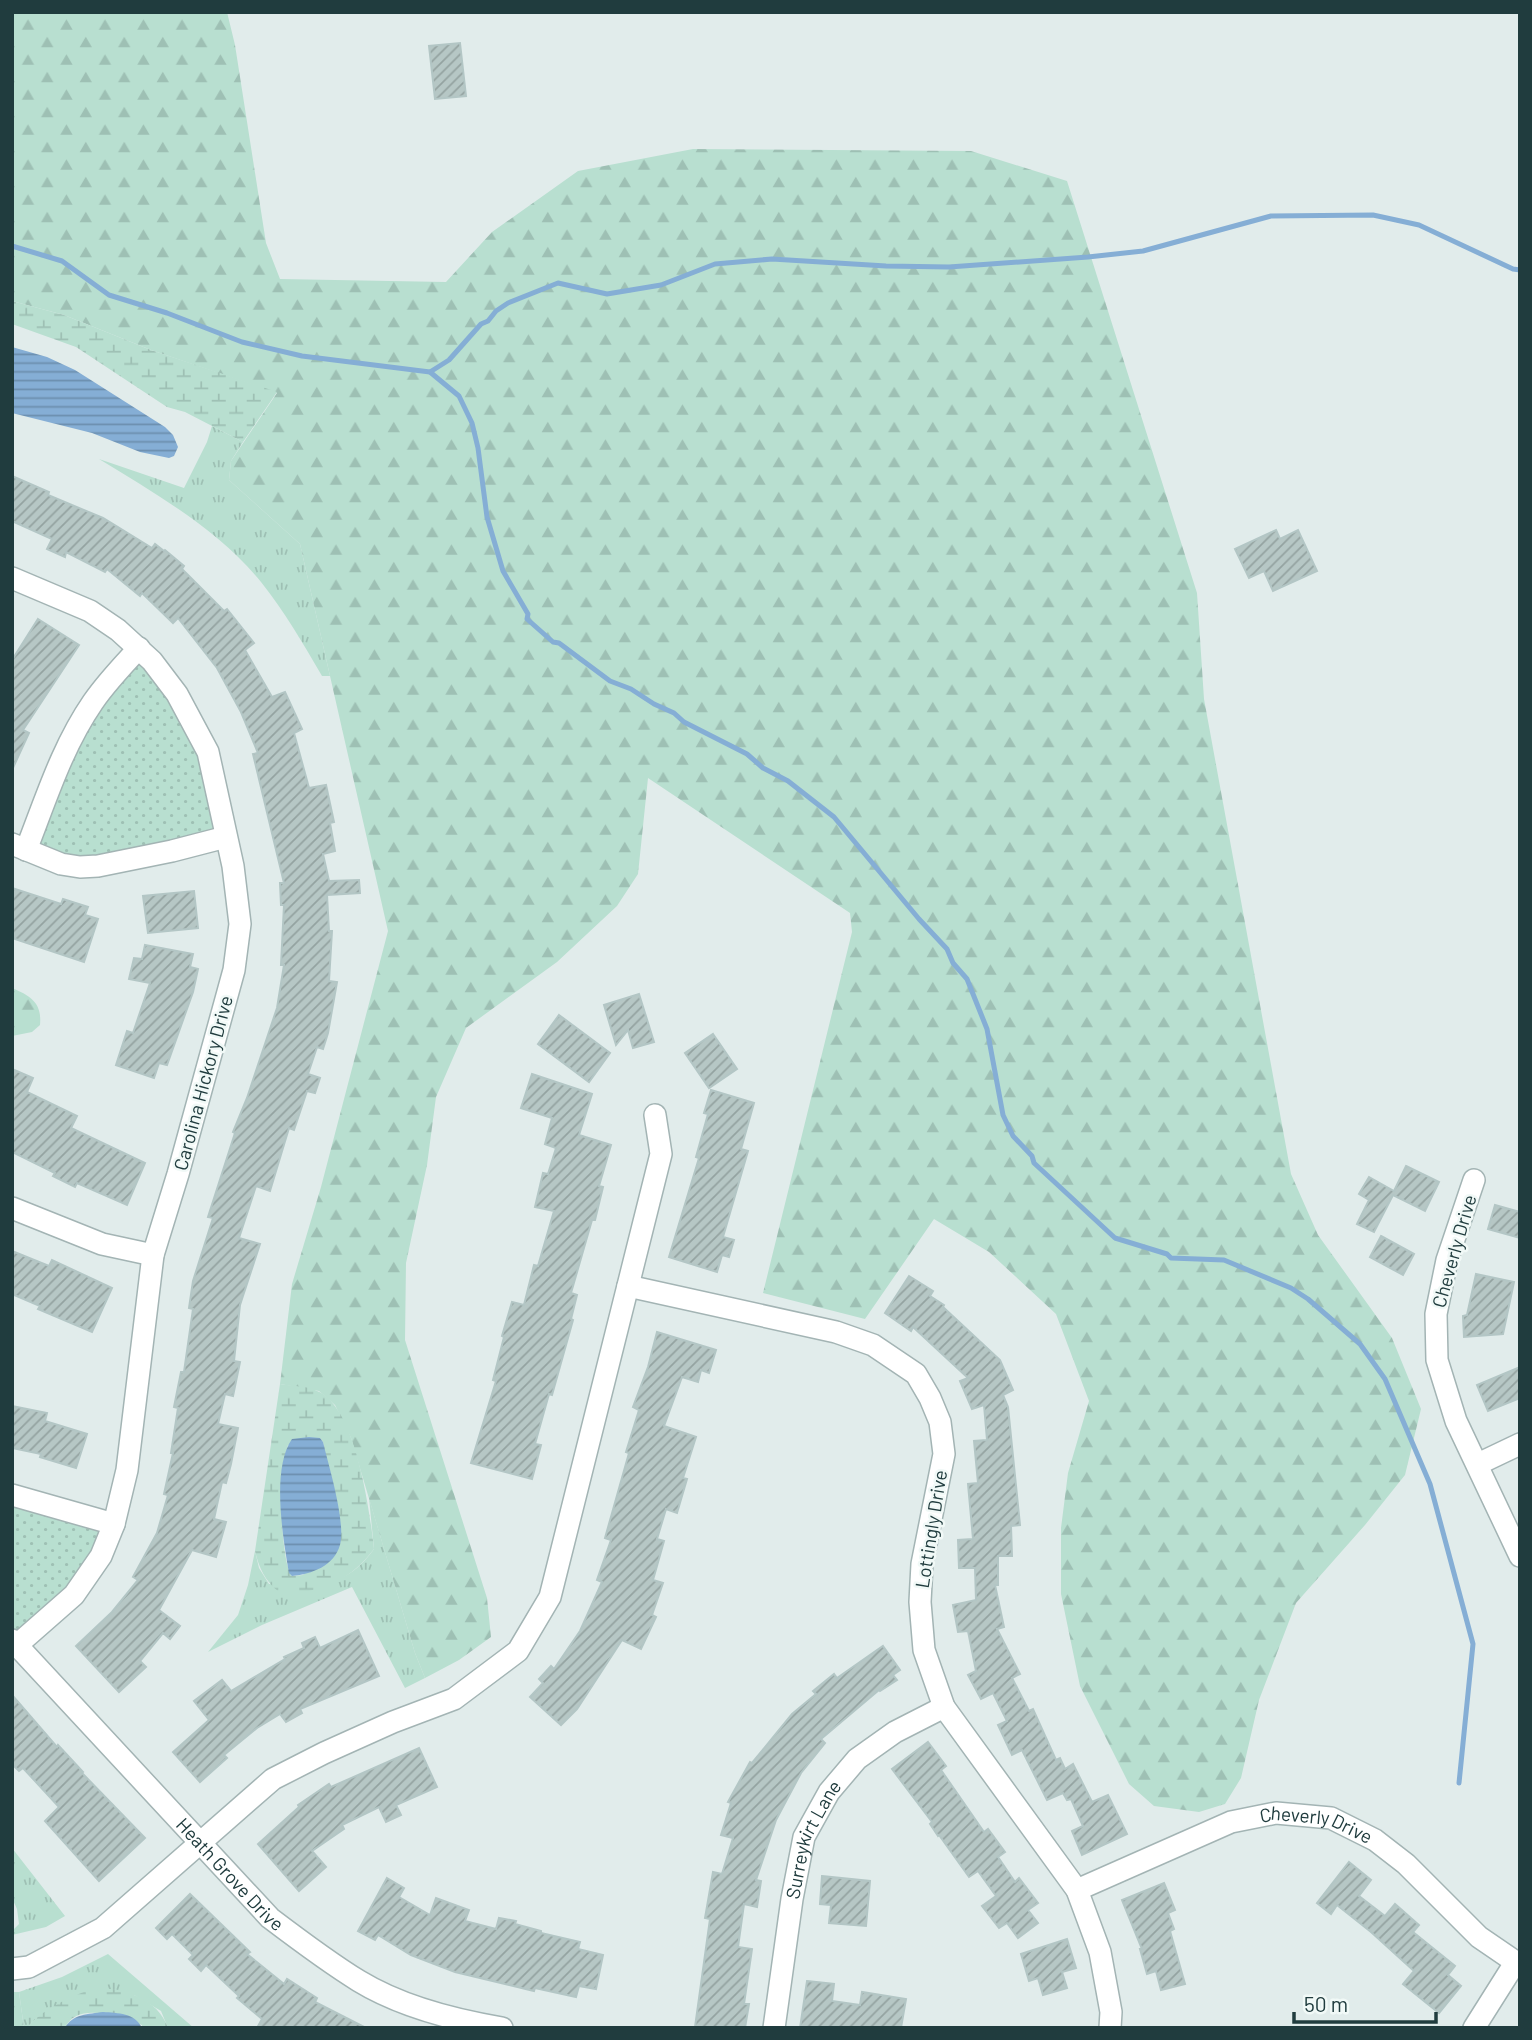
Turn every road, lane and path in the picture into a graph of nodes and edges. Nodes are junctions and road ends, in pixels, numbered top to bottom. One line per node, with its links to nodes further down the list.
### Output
1 (12, 578): 2 (street, Carolina Hickory Drive)
2 (139, 648): 3 (street, Carolina Hickory Drive); 4 (street)
3 (226, 837): 4 (street); 8 (street, Carolina Hickory Drive)
4 (19, 847)
5 (655, 1115): 9 (street)
6 (1474, 1180): 11 (street, Cheverly Drive)
7 (12, 1208): 8 (street)
8 (153, 1255): 13 (street, Carolina Hickory Drive)
9 (628, 1286): 16 (street, Lottingly Drive); 17 (street)
10 (1520, 1444): 11 (street)
11 (1478, 1464): 14 (street, Cheverly Drive)
12 (12, 1495): 13 (street)
13 (114, 1524): 15 (street, Carolina Hickory Drive)
14 (1520, 1556)
15 (15, 1643): 17 (street, Heath Grove Drive)
16 (944, 1707): 18 (street, Lottingly Drive); 22 (street, Surreykirt Lane)
17 (199, 1843): 20 (street); 21 (street, Heath Grove Drive)
18 (1077, 1890): 19 (street, Cheverly Drive); 23 (street, Lottingly Drive)
19 (1517, 1964): 24 (street)
20 (12, 1969)
21 (502, 2028)
22 (774, 2028)
23 (1110, 2028)
24 (1474, 2028)

